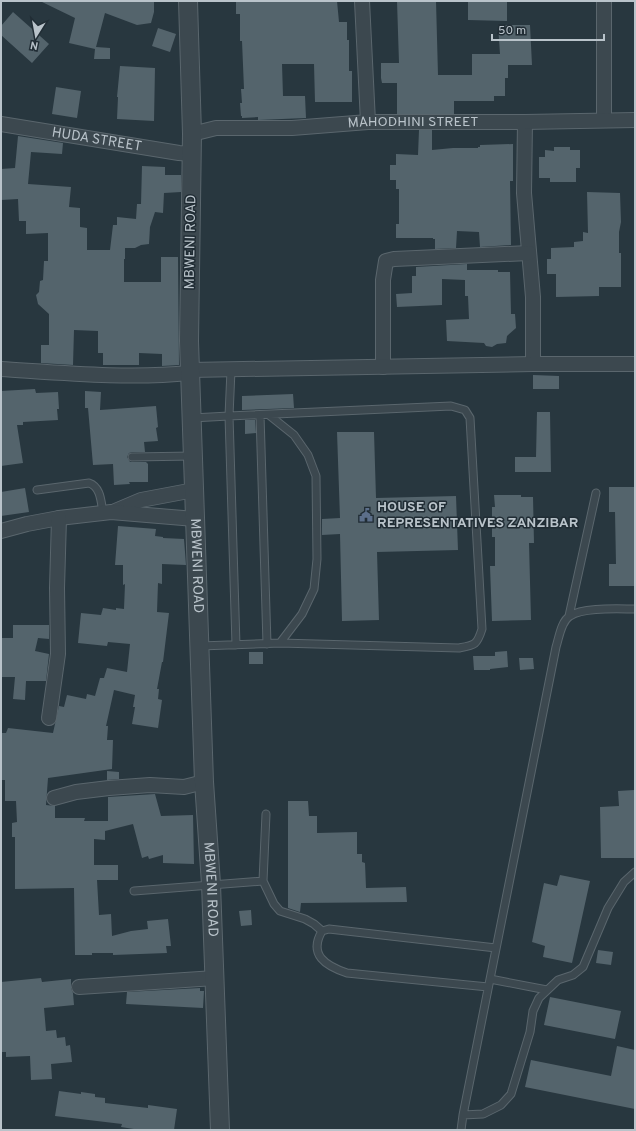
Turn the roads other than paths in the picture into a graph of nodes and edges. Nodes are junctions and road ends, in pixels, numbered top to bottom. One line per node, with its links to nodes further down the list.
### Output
1 (188, 1): 9 (street, MBWENI ROAD)
2 (362, 1): 6 (street)
3 (604, 1): 4 (street)
4 (604, 120): 5 (street, MAHODHINI STREET); 7 (street, MAHODHINI STREET)
5 (635, 120)
6 (368, 122): 7 (street, MAHODHINI STREET); 9 (street, MAHODHINI STREET)
7 (525, 122): 11 (street)
8 (1, 124): 10 (street, HUDA STREET)
9 (192, 134): 10 (street, MBWENI ROAD)
10 (192, 154): 17 (street, MBWENI ROAD)
11 (529, 253): 12 (street); 14 (street)
12 (533, 364): 13 (street); 14 (street)
13 (635, 364)
14 (383, 367): 16 (street)
15 (1, 369): 17 (street)
16 (231, 370): 17 (street); 20 (lane)
17 (190, 372): 21 (street, MBWENI ROAD)
18 (260, 415): 19 (lane); 20 (lane); 34 (lane)
19 (269, 415): 33 (lane); 33 (lane)
20 (229, 416): 21 (lane); 35 (lane)
21 (192, 418): 22 (street, MBWENI ROAD)
22 (193, 456): 23 (lane); 25 (street, MBWENI ROAD)
23 (132, 457)
24 (37, 490): 27 (lane)
25 (194, 490): 27 (street); 29 (street, MBWENI ROAD)
26 (596, 493): 32 (lane)
27 (107, 513): 28 (street); 29 (street)
28 (59, 518): 30 (street); 37 (street)
29 (195, 519): 36 (street, MBWENI ROAD)
30 (1, 531)
31 (635, 609): 32 (lane)
32 (569, 616): 46 (lane)
33 (280, 643): 34 (lane)
34 (267, 644): 35 (lane)
35 (236, 645): 36 (lane)
36 (199, 646): 38 (street, MBWENI ROAD)
37 (49, 718)
38 (204, 782): 39 (street); 43 (street, MBWENI ROAD)
39 (54, 798)
40 (266, 814): 42 (lane)
41 (635, 872): 51 (lane)
42 (263, 881): 43 (lane); 45 (lane)
43 (211, 884): 44 (lane); 47 (street, MBWENI ROAD)
44 (134, 890)
45 (322, 931): 46 (lane); 50 (lane)
46 (496, 948): 48 (lane)
47 (215, 978): 49 (street); 53 (street, MBWENI ROAD)
48 (490, 979): 50 (lane); 51 (lane)
49 (79, 987)
50 (488, 987): 52 (lane)
51 (547, 990): 52 (lane)
52 (463, 1115): 54 (lane)
53 (220, 1130)
54 (461, 1130)

